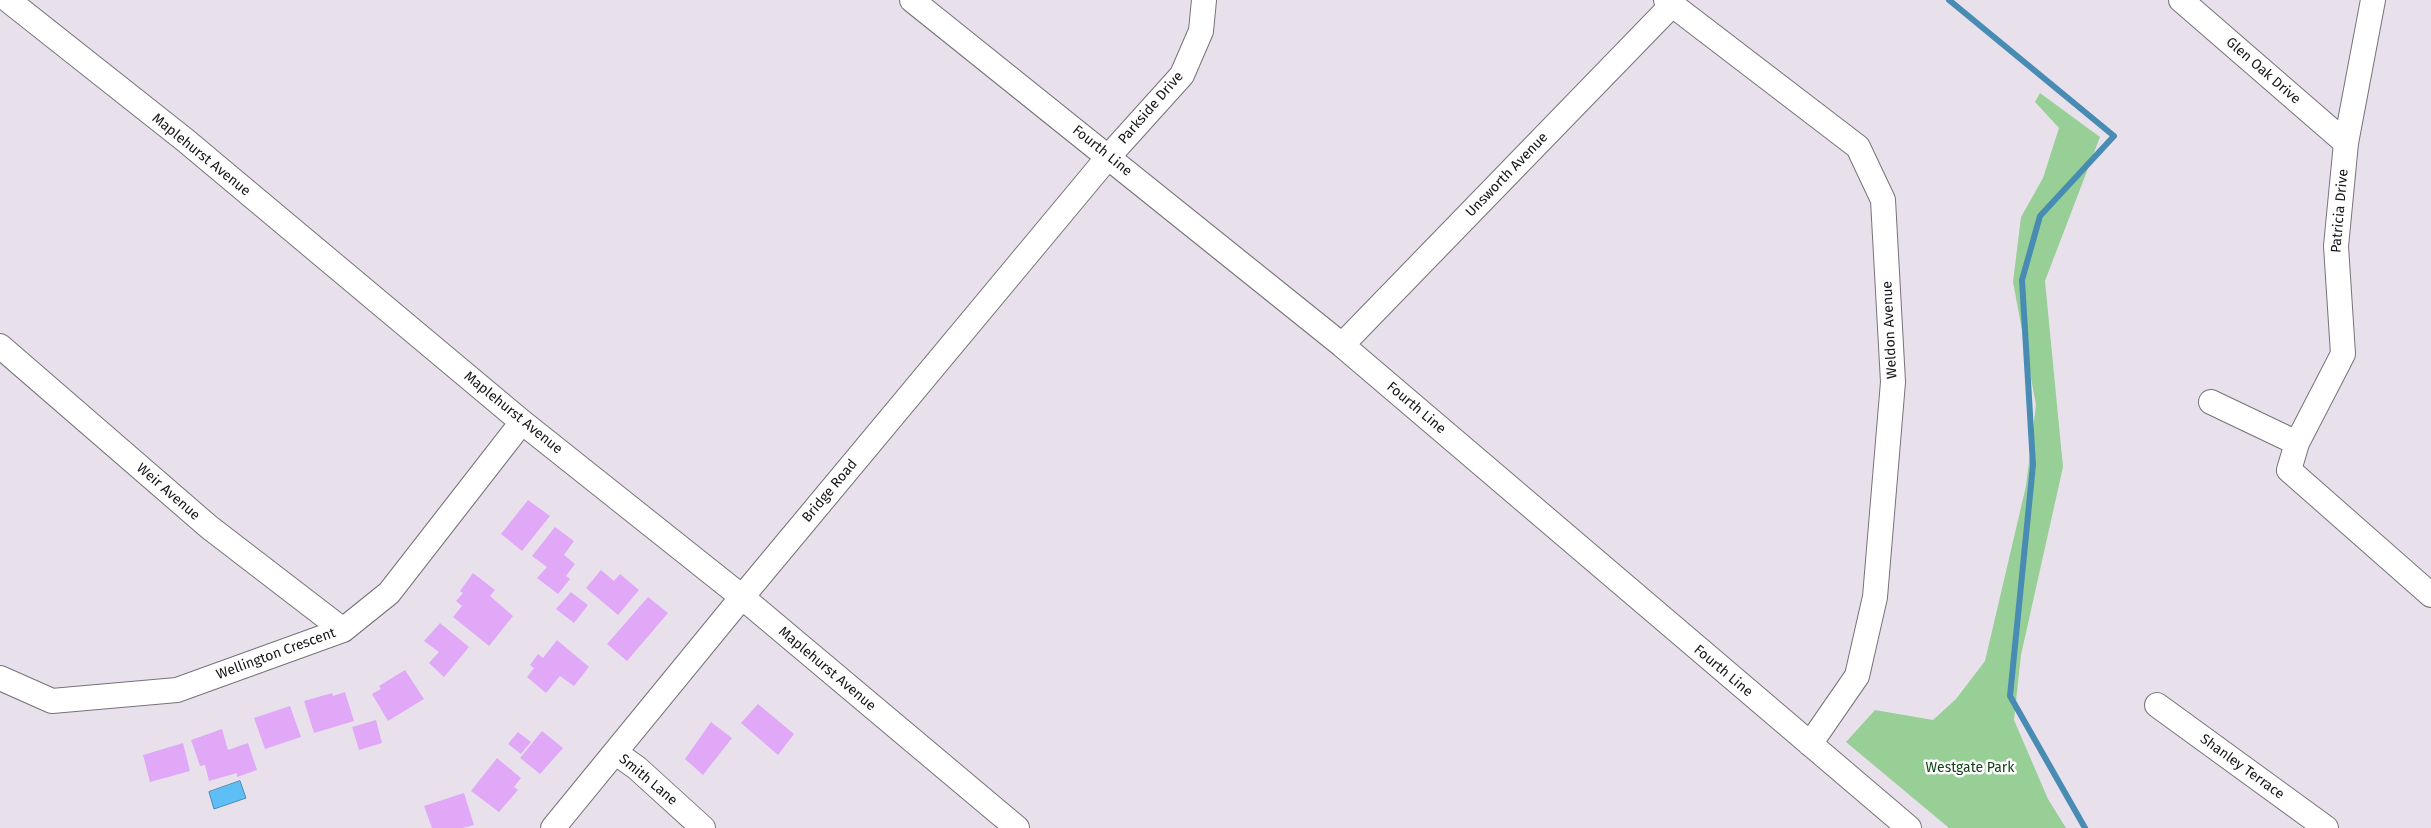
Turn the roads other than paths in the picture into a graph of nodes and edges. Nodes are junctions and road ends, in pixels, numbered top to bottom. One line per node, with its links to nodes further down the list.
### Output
1 (8, 0): 12 (street, Maplehurst Avenue)
2 (912, 0): 8 (street, Fourth Line)
3 (1204, 0): 8 (street, Parkside Drive)
4 (2181, 0): 7 (street, Glen Oak Drive)
5 (2373, 0): 7 (street, Patricia Drive)
6 (1669, 3): 9 (street, Unsworth Avenue); 19 (street, Weldon Avenue)
7 (2346, 143): 13 (street, Patricia Drive)
8 (1109, 156): 9 (street, Fourth Line); 15 (street, Bridge Road)
9 (1342, 345): 19 (street, Fourth Line)
10 (0, 346): 16 (street, Weir Avenue)
11 (2211, 402): 13 (street)
12 (522, 422): 15 (street, Maplehurst Avenue); 16 (street, Wellington Crescent)
13 (2296, 443): 14 (street, Patricia Drive)
14 (2431, 595)
15 (742, 598): 20 (street, Bridge Road); 23 (street, Maplehurst Avenue)
16 (343, 630): 17 (street, Wellington Crescent)
17 (0, 678)
18 (2158, 705): 25 (street, Shanley Terrace)
19 (1810, 744): 24 (street, Fourth Line)
20 (616, 753): 21 (street, Bridge Road); 22 (street, Smith Lane)
21 (554, 828)
22 (703, 828)
23 (1017, 828)
24 (1909, 828)
25 (2326, 828)

